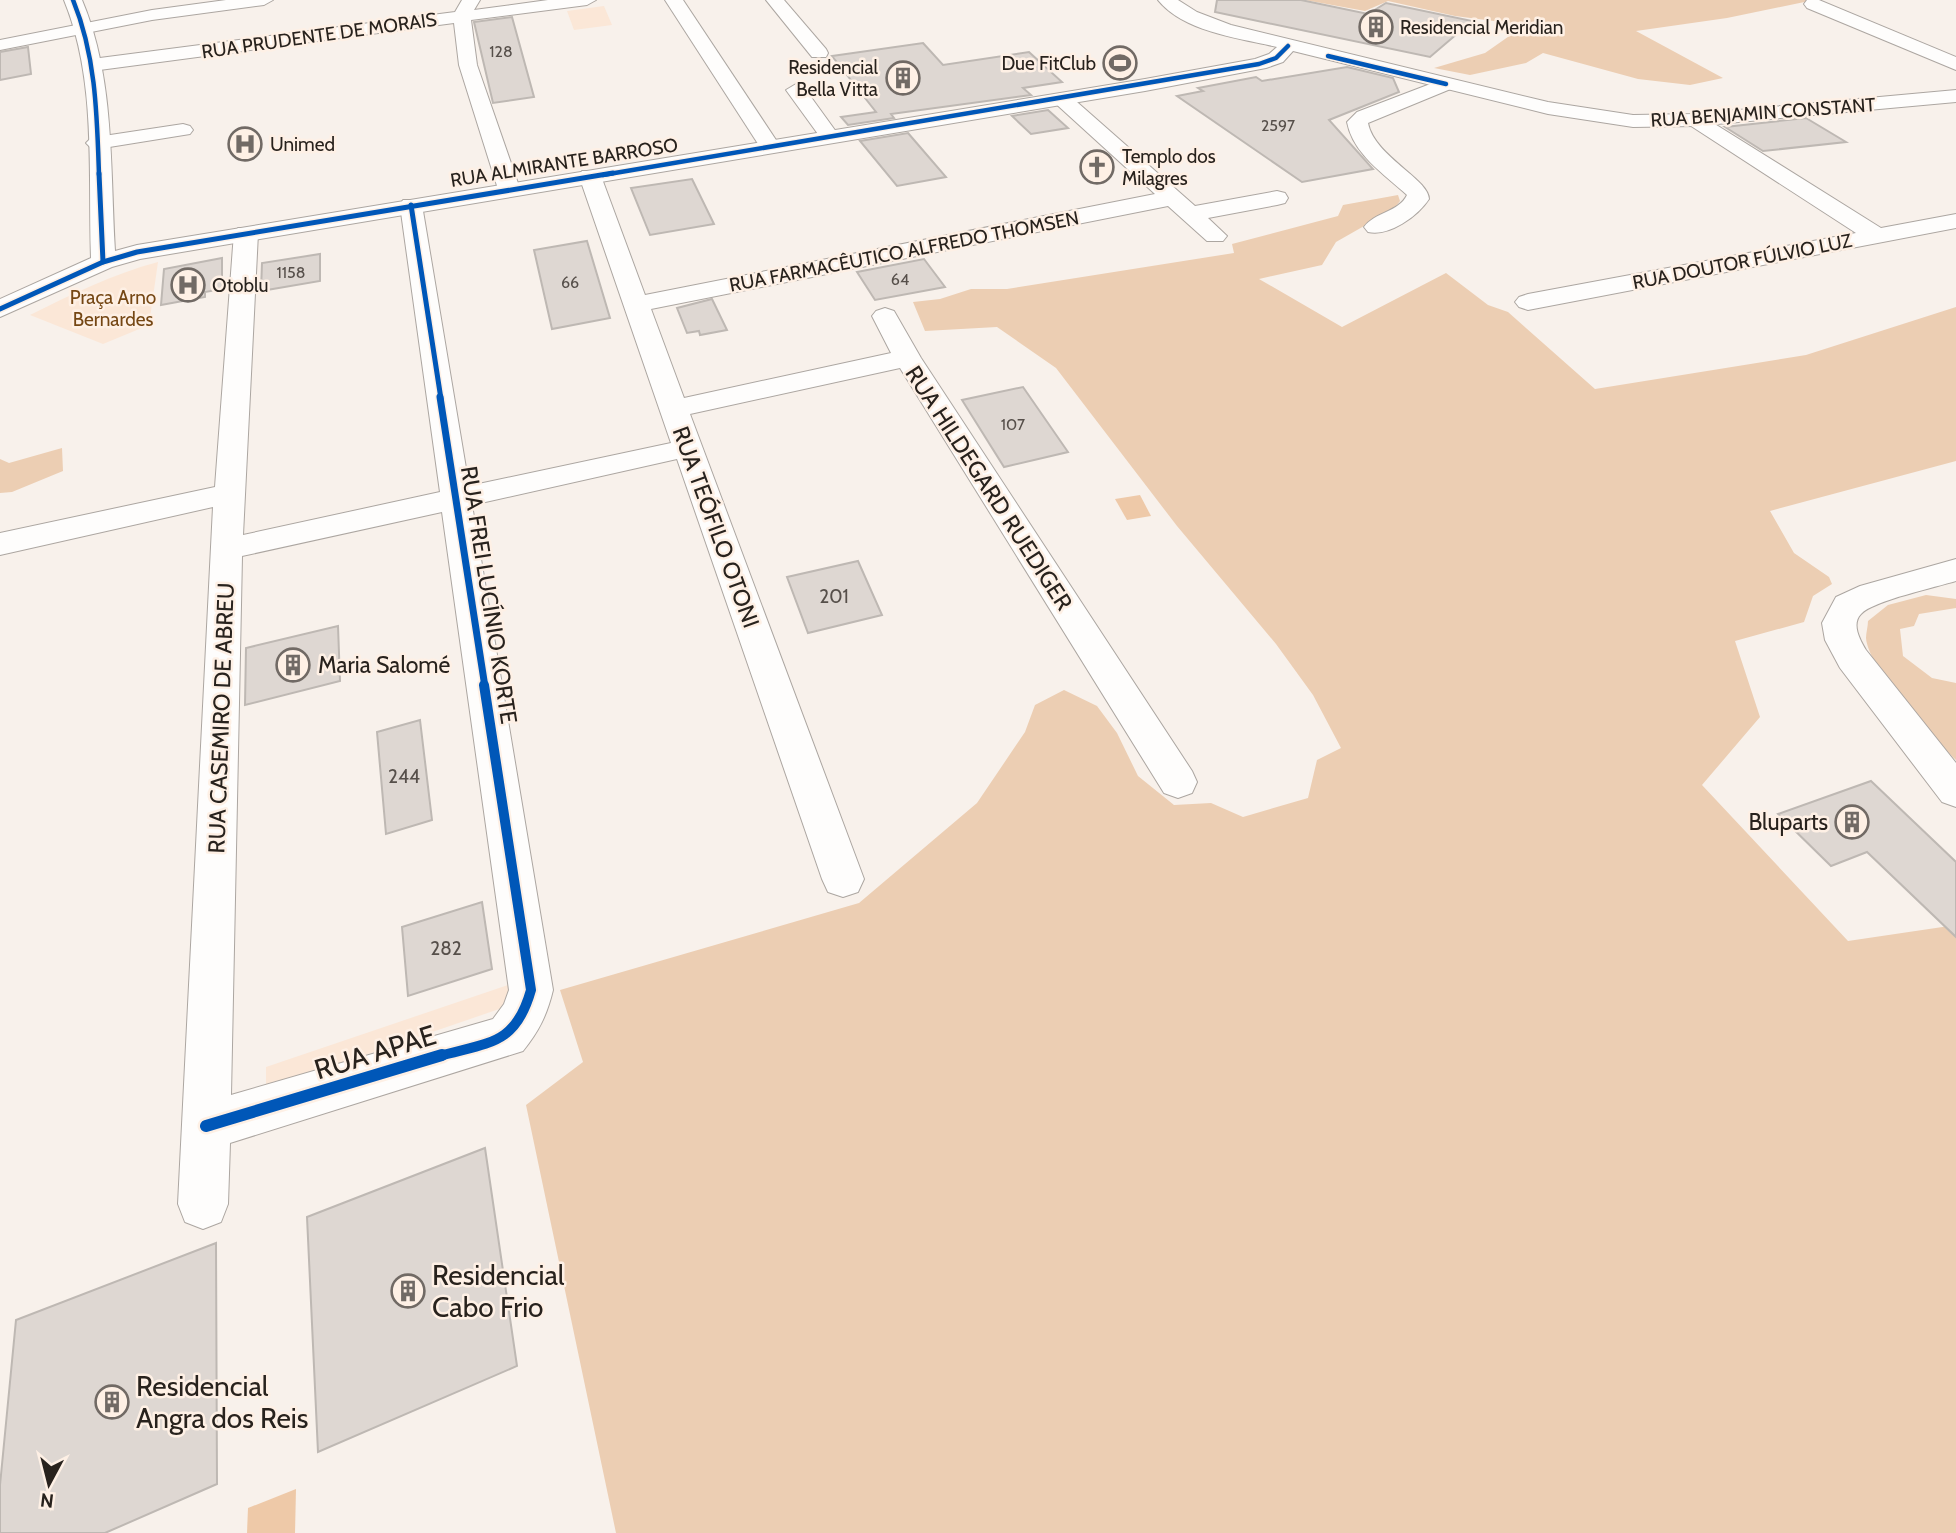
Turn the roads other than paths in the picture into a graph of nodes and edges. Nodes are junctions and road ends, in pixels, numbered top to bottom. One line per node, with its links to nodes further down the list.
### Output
1 (73, 0): 9 (street)
2 (264, 0): 9 (street)
3 (587, 0): 8 (street, RUA PRUDENTE DE MORAIS)
4 (674, 0): 27 (street)
5 (775, 0): 13 (street)
6 (1167, 0): 12 (street, RUA BENJAMIN CONSTANT)
7 (1813, 4): 15 (street)
8 (467, 8): 10 (street, RUA PRUDENTE DE MORAIS); 29 (street)
9 (85, 29): 11 (street); 16 (street)
10 (244, 44): 16 (street, RUA PRUDENTE DE MORAIS); 17 (street)
11 (0, 46)
12 (1288, 46): 14 (street, RUA BENJAMIN CONSTANT); 19 (street, RUA ALMIRANTE BARROSO)
13 (819, 53)
14 (1328, 56): 18 (street, RUA BENJAMIN CONSTANT); 19 (street, RUA ALMIRANTE BARROSO)
15 (1956, 64)
16 (92, 65): 26 (street)
17 (244, 70)
18 (1446, 84): 23 (street, RUA BENJAMIN CONSTANT); 34 (street)
19 (1145, 85): 22 (street, RUA ALMIRANTE BARROSO)
20 (796, 90): 25 (street)
21 (1956, 96): 23 (street, RUA BENJAMIN CONSTANT)
22 (1062, 99): 25 (street, RUA ALMIRANTE BARROSO); 32 (street)
23 (1695, 120): 37 (street)
24 (183, 130): 26 (street)
25 (830, 137): 27 (street, RUA ALMIRANTE BARROSO)
26 (97, 144): 38 (street)
27 (769, 146): 28 (street, RUA ALMIRANTE BARROSO)
28 (590, 176): 29 (street, RUA ALMIRANTE BARROSO); 40 (street, RUA TEÓFILO OTONI)
29 (509, 189): 31 (street, RUA ALMIRANTE BARROSO)
30 (1277, 198): 32 (street, RUA FARMACÊUTICO ALFREDO THOMSEN)
31 (411, 205): 35 (street, RUA ALMIRANTE BARROSO); 47 (street, RUA FREI LUCÍNIO KORTE)
32 (1181, 206): 36 (street); 40 (street, RUA FARMACÊUTICO ALFREDO THOMSEN)
33 (1956, 221): 37 (street, RUA DOUTOR FÚLVIO LUZ)
34 (1376, 227)
35 (246, 233): 38 (street, RUA ALMIRANTE BARROSO); 46 (street, RUA CASEMIRO DE ABREU)
36 (1215, 236)
37 (1877, 236): 39 (street, RUA DOUTOR FÚLVIO LUZ)
38 (103, 262): 41 (street, RUA ALMIRANTE BARROSO)
39 (1528, 302)
40 (636, 304): 44 (street, RUA TEÓFILO OTONI)
41 (0, 309)
42 (885, 316): 43 (street)
43 (907, 358): 44 (street, RUA HILDEGARD RUEDIGER); 51 (street, RUA HILDEGARD RUEDIGER)
44 (674, 409): 45 (street, RUA TEÓFILO OTONI)
45 (688, 448): 47 (street); 53 (street, RUA TEÓFILO OTONI)
46 (229, 494): 48 (street); 49 (street, RUA CASEMIRO DE ABREU)
47 (454, 499): 49 (street); 54 (street, RUA FREI LUCÍNIO KORTE)
48 (0, 544)
49 (226, 549): 55 (street, RUA CASEMIRO DE ABREU)
50 (1953, 574): 52 (street)
51 (1178, 782)
52 (1956, 791)
53 (843, 879)
54 (531, 990): 55 (street, RUA APAE)
55 (206, 1126): 56 (street, RUA CASEMIRO DE ABREU)
56 (203, 1204)

